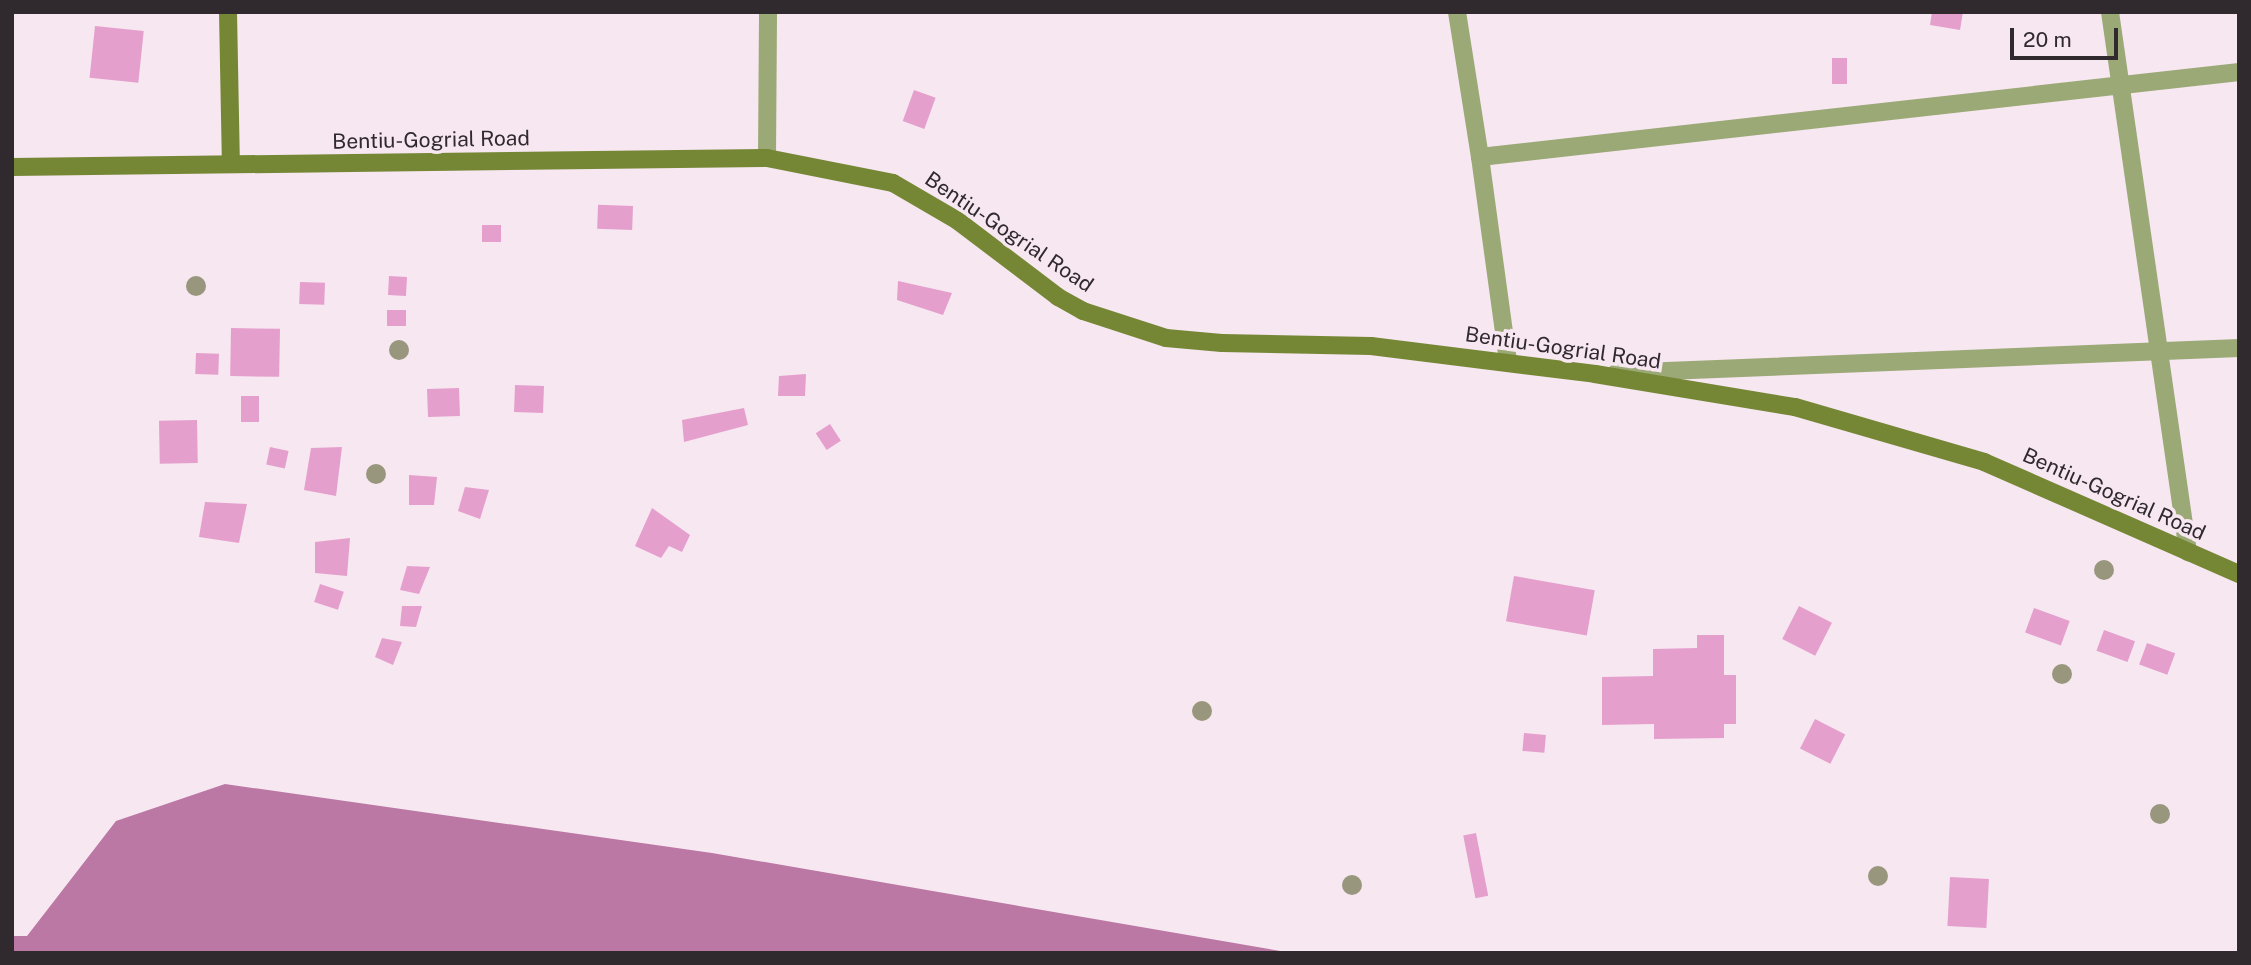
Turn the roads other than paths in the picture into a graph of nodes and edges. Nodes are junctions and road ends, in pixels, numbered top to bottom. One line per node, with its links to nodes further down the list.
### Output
1 (228, 12): 9 (main road)
2 (768, 12): 8 (street)
3 (1457, 12): 7 (street)
4 (2110, 12): 6 (street)
5 (2239, 72): 6 (street)
6 (2120, 86): 7 (street); 12 (street)
7 (1480, 157): 13 (street)
8 (767, 158): 9 (main road, Bentiu-Gogrial Road); 13 (main road, Bentiu-Gogrial Road)
9 (231, 164): 10 (main road, Bentiu-Gogrial Road)
10 (12, 167)
11 (2239, 348): 12 (street)
12 (2159, 351): 14 (street); 15 (street)
13 (1508, 362): 14 (main road, Bentiu-Gogrial Road)
14 (1595, 374): 15 (main road, Bentiu-Gogrial Road)
15 (2188, 552): 16 (main road, Bentiu-Gogrial Road)
16 (2239, 574)

